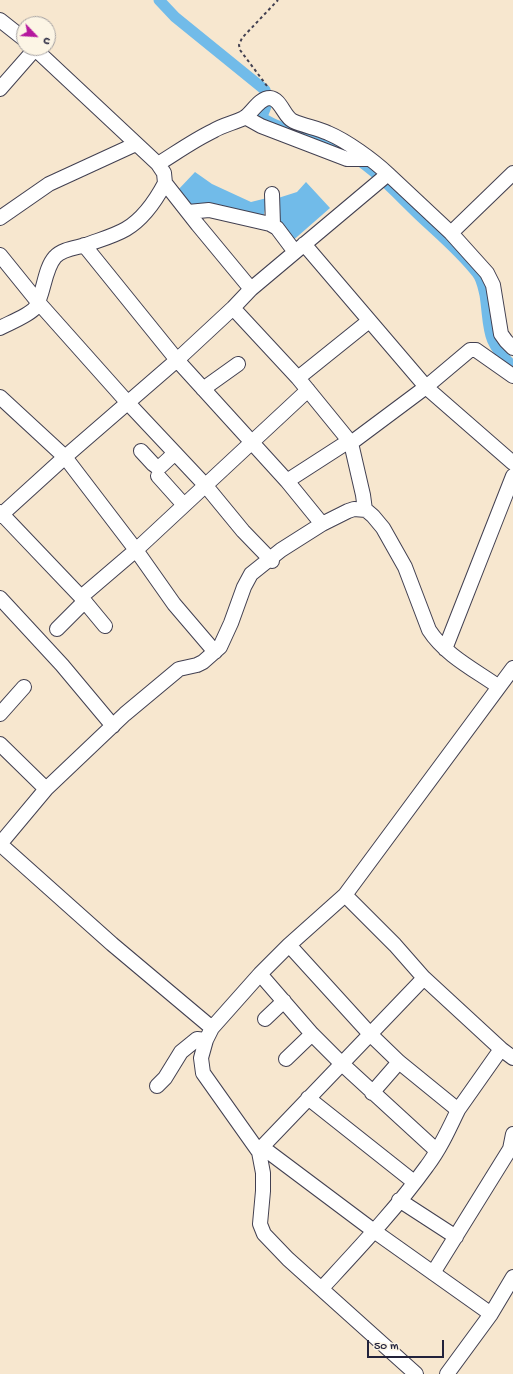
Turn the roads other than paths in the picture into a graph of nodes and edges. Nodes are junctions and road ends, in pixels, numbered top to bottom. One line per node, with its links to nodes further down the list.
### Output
1 (0, 20): 2 (street)
2 (16, 33)
3 (28, 56): 5 (street)
4 (43, 56): 7 (street)
5 (0, 88)
6 (245, 117): 8 (street); 8 (street); 9 (street)
7 (136, 144): 9 (street); 15 (street)
8 (368, 159): 11 (street)
9 (158, 164): 12 (street)
10 (513, 173): 17 (street)
11 (388, 174): 17 (street); 19 (street)
12 (165, 183): 14 (street); 18 (street)
13 (272, 194): 16 (street)
14 (188, 212): 16 (street); 21 (street)
15 (0, 218)
16 (273, 225): 19 (street)
17 (451, 233): 26 (street)
18 (84, 245): 22 (street); 27 (street)
19 (300, 248): 21 (street); 24 (street)
20 (0, 255): 22 (street)
21 (251, 289): 23 (street)
22 (38, 302): 25 (street); 35 (street)
23 (233, 308): 27 (street); 30 (street)
24 (369, 321): 30 (street); 31 (street)
25 (0, 328)
26 (513, 348)
27 (177, 360): 32 (street); 35 (street)
28 (238, 364): 32 (street)
29 (513, 376): 31 (street)
30 (298, 378): 33 (street)
31 (426, 387): 37 (street); 41 (street)
32 (203, 389): 36 (street)
33 (308, 390): 36 (street); 37 (street)
34 (0, 397): 40 (street)
35 (128, 403): 39 (street); 40 (street)
36 (251, 442): 44 (street); 45 (street)
37 (350, 442): 44 (street); 47 (street)
38 (141, 451): 39 (street)
39 (175, 453): 45 (street)
40 (65, 457): 48 (street); 50 (street)
41 (513, 463)
42 (158, 476): 46 (street)
43 (513, 476): 56 (street)
44 (287, 481): 49 (street)
45 (206, 486): 46 (street); 51 (street)
46 (184, 505): 50 (street)
47 (365, 510): 49 (street); 56 (street)
48 (1, 514): 53 (street)
49 (322, 524): 51 (street)
50 (136, 550): 53 (street); 57 (street)
51 (271, 560): 57 (street)
52 (0, 598): 62 (street)
53 (83, 599): 54 (street); 55 (street)
54 (105, 626)
55 (57, 629)
56 (445, 649): 60 (street)
57 (215, 652): 62 (street)
58 (513, 668): 60 (street)
59 (24, 687): 61 (street)
60 (499, 687): 66 (street)
61 (0, 714)
62 (113, 726): 64 (street)
63 (0, 744): 64 (street)
64 (46, 789): 65 (street)
65 (0, 844): 72 (street)
66 (345, 895): 67 (street); 69 (street)
67 (289, 945): 68 (street); 74 (street)
68 (260, 974): 70 (street); 72 (street)
69 (424, 978): 74 (street); 75 (street)
70 (284, 1001): 71 (street); 73 (street)
71 (265, 1019)
72 (209, 1034): 80 (street); 85 (street)
73 (312, 1034): 77 (street); 79 (street)
74 (370, 1034): 78 (street); 79 (street)
75 (501, 1049): 76 (street); 83 (street)
76 (513, 1058)
77 (286, 1059)
78 (399, 1062): 81 (street); 83 (street)
79 (341, 1063): 81 (street); 82 (street)
80 (157, 1086)
81 (372, 1093): 87 (street)
82 (308, 1098): 85 (street); 88 (street)
83 (458, 1110): 87 (street)
84 (513, 1134): 86 (street)
85 (261, 1150): 90 (street); 94 (street)
86 (512, 1150): 91 (street)
87 (437, 1151): 88 (street)
88 (414, 1182): 89 (street)
89 (399, 1200): 90 (street); 91 (street)
90 (374, 1231): 92 (street); 94 (street)
91 (456, 1237): 92 (street)
92 (433, 1273): 95 (street)
93 (513, 1277): 95 (street)
94 (322, 1288): 96 (street)
95 (491, 1314): 97 (street)
96 (416, 1374)
97 (448, 1374)

